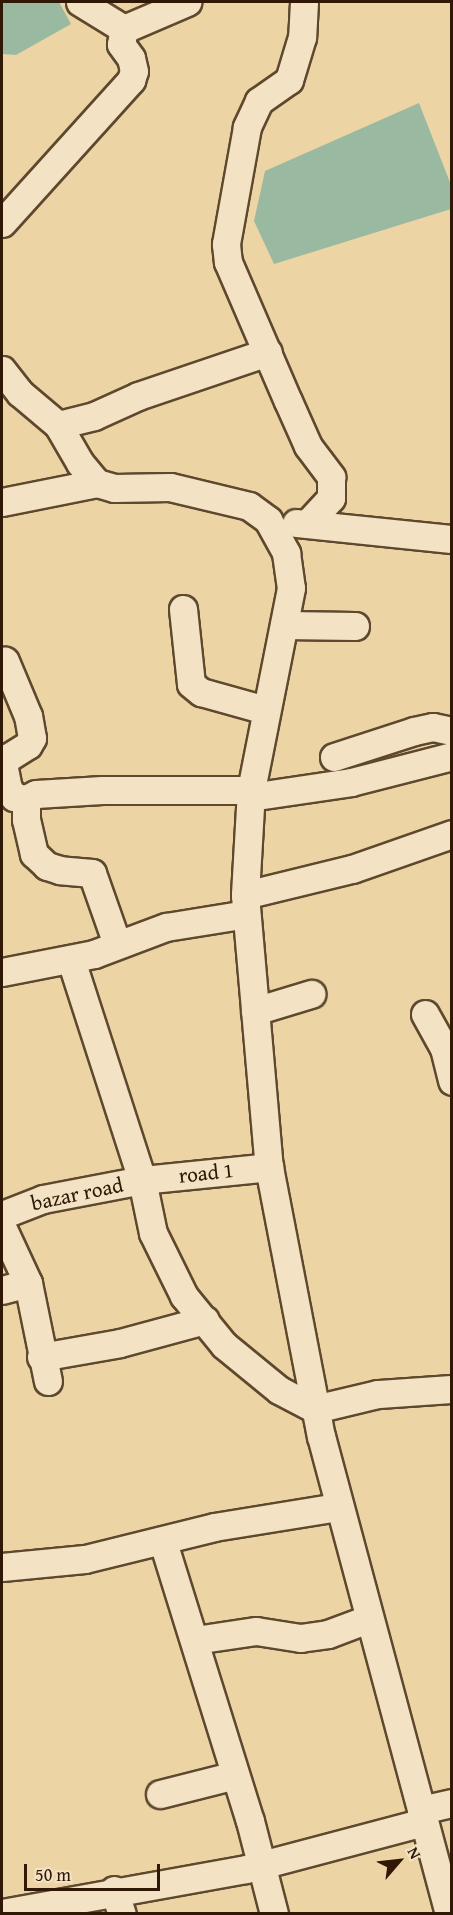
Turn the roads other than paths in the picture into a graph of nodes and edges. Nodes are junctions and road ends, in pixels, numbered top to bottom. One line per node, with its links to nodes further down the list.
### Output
1 (80, 2): 4 (street)
2 (187, 2): 4 (street)
3 (304, 2): 6 (street)
4 (124, 29): 5 (street)
5 (2, 223)
6 (268, 352): 8 (street); 12 (street)
7 (2, 371): 8 (street)
8 (58, 425): 9 (street)
9 (97, 483): 10 (street); 11 (street)
10 (2, 502)
11 (267, 520): 12 (street); 15 (street)
12 (307, 524): 13 (street)
13 (452, 539)
14 (183, 609): 18 (street)
15 (284, 625): 16 (street); 18 (street)
16 (355, 626)
17 (5, 661): 22 (street)
18 (265, 710): 23 (street)
19 (452, 731): 21 (street)
20 (452, 756): 23 (street)
21 (334, 757)
22 (3, 759): 24 (street)
23 (250, 794): 24 (street); 26 (street)
24 (26, 799): 27 (street)
25 (452, 834): 26 (street)
26 (245, 905): 27 (street); 31 (street)
27 (117, 944): 28 (street)
28 (71, 960): 29 (street); 35 (street)
29 (2, 972)
30 (311, 994): 31 (street)
31 (255, 1011): 34 (street)
32 (425, 1014): 33 (street)
33 (452, 1081)
34 (269, 1167): 35 (street, road 1); 42 (street)
35 (142, 1180): 36 (street, bazar road); 40 (street, bazar road)
36 (2, 1215)
37 (2, 1227): 38 (street)
38 (28, 1283): 39 (street); 40 (street)
39 (2, 1290)
40 (205, 1320): 42 (street, bazar road)
41 (452, 1389): 42 (street)
42 (315, 1409): 43 (street)
43 (338, 1507): 44 (street); 46 (street)
44 (163, 1542): 45 (street); 47 (street)
45 (2, 1567)
46 (368, 1619): 47 (street); 51 (street)
47 (195, 1640): 48 (street)
48 (235, 1775): 49 (street); 52 (street)
49 (160, 1794)
50 (452, 1803): 51 (street)
51 (422, 1816): 52 (street); 54 (street)
52 (262, 1865): 53 (street); 56 (street)
53 (118, 1902): 55 (street)
54 (449, 1907)
55 (2, 1913)
56 (274, 1914)

